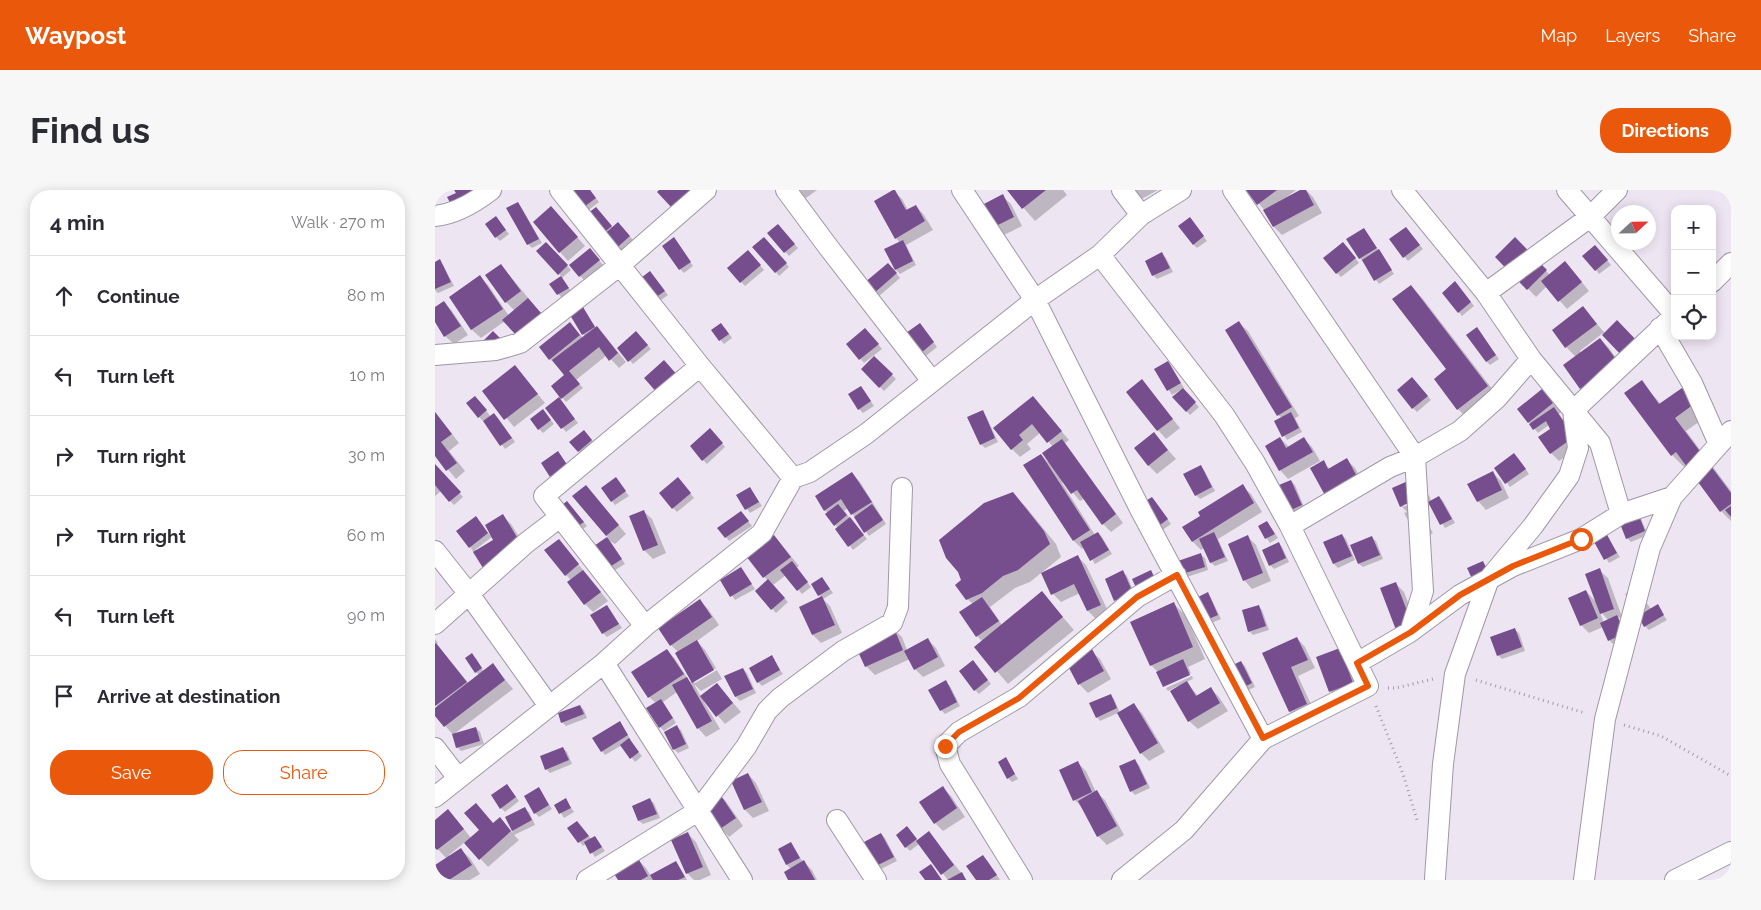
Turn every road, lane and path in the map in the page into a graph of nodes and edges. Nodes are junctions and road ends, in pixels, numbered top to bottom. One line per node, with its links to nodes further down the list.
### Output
1 (491, 190): 13 (street)
2 (560, 190): 17 (street)
3 (706, 190): 17 (street)
4 (787, 190): 25 (street)
5 (962, 190): 20 (street)
6 (1122, 190): 12 (street)
7 (1181, 190): 12 (street)
8 (1233, 190): 28 (street)
9 (1402, 190): 19 (street)
10 (1567, 190): 14 (street)
11 (1617, 190): 14 (street)
12 (1141, 215): 15 (street)
13 (435, 216)
14 (1590, 217): 19 (street); 21 (street)
15 (1100, 255): 20 (street); 34 (street)
16 (1731, 263): 18 (street)
17 (620, 265): 22 (street); 24 (street)
18 (1716, 278)
19 (1486, 293): 23 (street)
20 (1035, 300): 25 (street); 36 (street)
21 (1670, 319): 26 (street); 27 (street)
22 (435, 355)
23 (1531, 359): 26 (street); 28 (street)
24 (700, 366): 29 (street); 33 (street)
25 (932, 381): 29 (street)
26 (1573, 411): 32 (street); 37 (street)
27 (1725, 438): 31 (street)
28 (1415, 457): 34 (street); 41 (street)
29 (793, 478): 40 (street)
30 (902, 488): 53 (street)
31 (1672, 497): 32 (street); 47 (street)
32 (1621, 514): 37 (street)
33 (560, 517): 38 (street); 40 (street)
34 (1290, 526): 43 (street)
35 (435, 551): 38 (street)
36 (1177, 575): 48 (street); 61 (street)
37 (1489, 579): 41 (street); 44 (street)
38 (469, 594): 39 (street); 46 (street)
39 (435, 624)
40 (645, 626): 42 (street)
41 (1411, 632): 43 (street)
42 (604, 663): 46 (street); 53 (street)
43 (1357, 663): 45 (street)
44 (1455, 674): 45 (path); 47 (path); 57 (street)
45 (1368, 686): 48 (street); 55 (path)
46 (549, 706): 51 (street)
47 (1605, 719): 50 (path); 63 (street)
48 (1263, 738): 62 (street)
49 (435, 748): 51 (street)
50 (1731, 776)
51 (459, 778): 52 (street)
52 (435, 797)
53 (698, 811): 58 (street); 59 (street)
54 (837, 820): 60 (street)
55 (1418, 821)
56 (1731, 852): 64 (street)
57 (1435, 878)
58 (587, 880)
59 (742, 880)
60 (876, 880)
61 (1021, 880)
62 (1122, 880)
63 (1585, 880)
64 (1675, 880)

